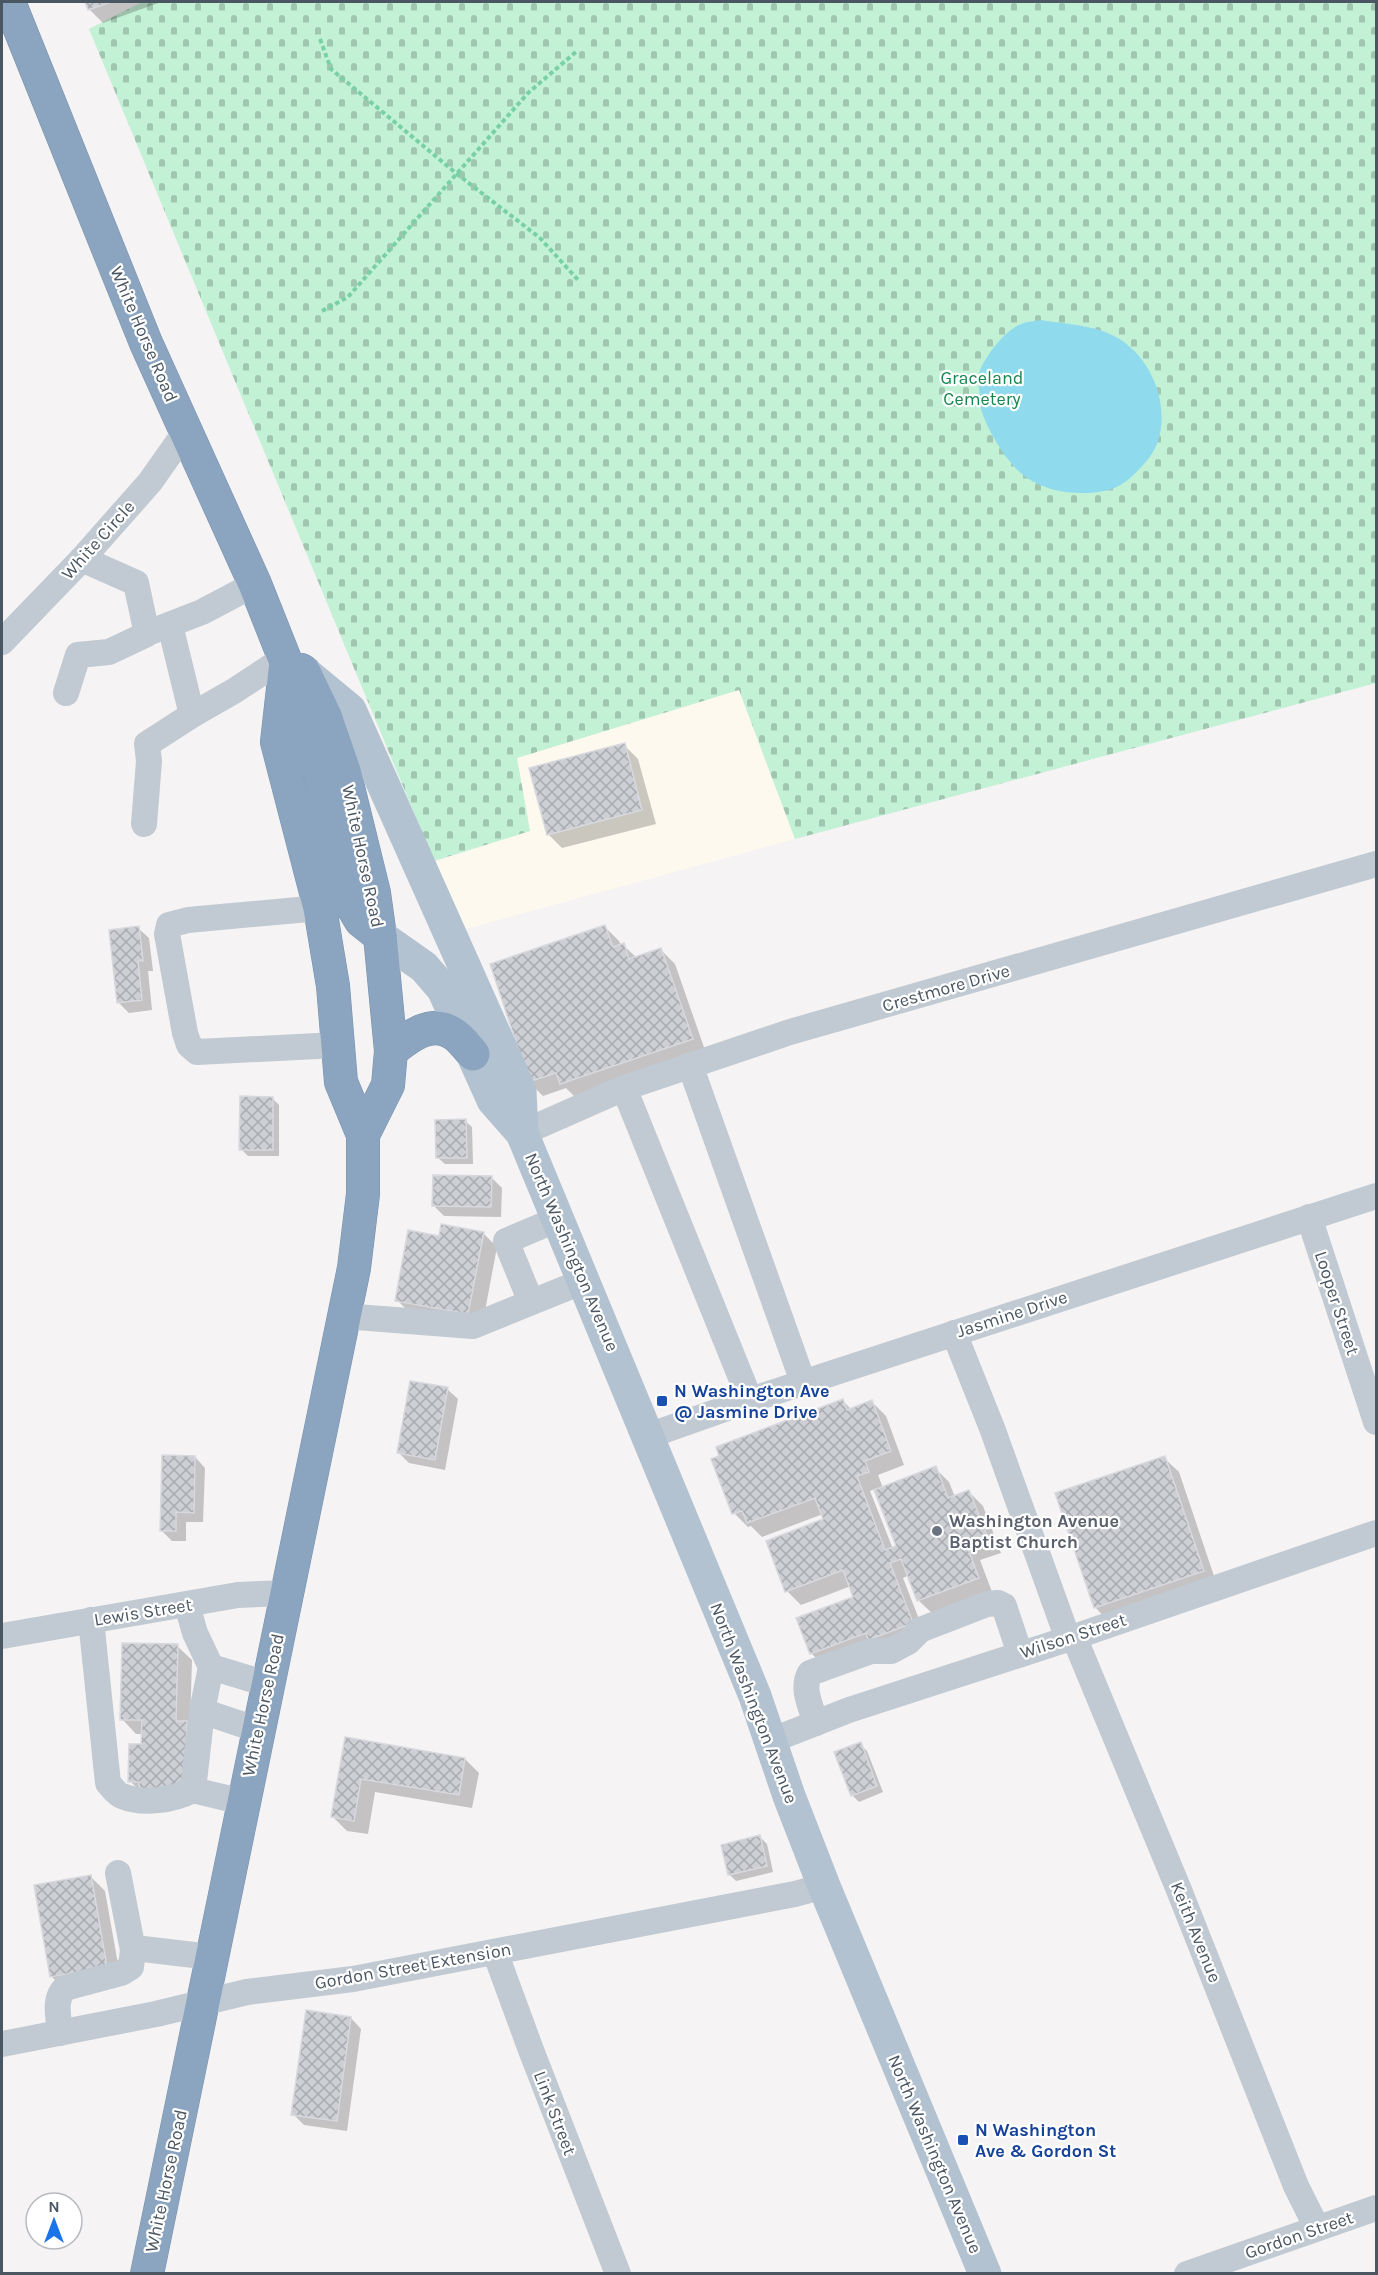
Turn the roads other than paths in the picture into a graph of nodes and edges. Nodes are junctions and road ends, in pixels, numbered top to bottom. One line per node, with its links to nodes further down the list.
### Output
1 (9, 2): 2 (highway, White Horse Road)
2 (186, 431): 3 (street, White Circle); 4 (highway, White Horse Road)
3 (82, 559): 5 (street); 6 (street, White Circle)
4 (255, 584): 5 (street); 7 (highway, White Horse Road)
5 (158, 629): 8 (street); 9 (street)
6 (2, 642)
7 (292, 664): 9 (street); 12 (highway, White Horse Road); 13 (highway); 19 (main road, North Washington Avenue)
8 (66, 693)
9 (192, 715): 10 (street)
10 (144, 824)
11 (1377, 864): 17 (street, Crestmore Drive)
12 (320, 908): 14 (highway, White Horse Road); 14 (street)
13 (380, 936): 15 (highway, White Horse Road); 16 (main road, North Washington Avenue)
14 (337, 1045): 20 (highway, White Horse Road)
15 (391, 1051): 16 (highway); 20 (highway, White Horse Road)
16 (473, 1054): 19 (main road, North Washington Avenue)
17 (690, 1065): 18 (street, Crestmore Drive); 28 (street)
18 (624, 1088): 19 (street, Crestmore Drive); 29 (street)
19 (522, 1133): 23 (main road, North Washington Avenue)
20 (363, 1134): 26 (highway, White Horse Road)
21 (1377, 1196): 22 (street, Jasmine Drive)
22 (1309, 1217): 27 (street, Jasmine Drive); 30 (street, Looper Street)
23 (558, 1219): 24 (main road, North Washington Avenue); 25 (street)
24 (584, 1281): 25 (street); 31 (main road, North Washington Avenue)
25 (531, 1302): 26 (street)
26 (343, 1316): 33 (highway, White Horse Road)
27 (954, 1333): 28 (street, Jasmine Drive); 37 (street, Keith Avenue)
28 (804, 1382): 29 (street, Jasmine Drive)
29 (750, 1400): 31 (street, Jasmine Drive)
30 (1377, 1422)
31 (648, 1436): 44 (main road, North Washington Avenue)
32 (1377, 1533): 37 (street, Wilson Street)
33 (286, 1593): 34 (street, Lewis Street); 40 (highway, White Horse Road)
34 (187, 1605): 35 (street, Lewis Street); 39 (street)
35 (91, 1620): 36 (street, Lewis Street); 45 (street)
36 (2, 1636)
37 (1071, 1638): 38 (street, Wilson Street); 56 (street, Keith Avenue)
38 (1020, 1654): 42 (street, Wilson Street); 42 (street)
39 (211, 1667): 40 (street); 41 (street)
40 (267, 1684): 43 (highway, White Horse Road)
41 (202, 1711): 43 (street); 45 (street)
42 (816, 1723): 44 (street, Wilson Street)
43 (258, 1730): 46 (highway, White Horse Road)
44 (770, 1741): 48 (main road, North Washington Avenue)
45 (193, 1790): 46 (street)
46 (243, 1802): 51 (highway, White Horse Road)
47 (118, 1873): 49 (street)
48 (824, 1886): 50 (street, Gordon Street Extension); 59 (main road, North Washington Avenue)
49 (134, 1950): 51 (street); 53 (street)
50 (495, 1952): 52 (street, Gordon Street Extension); 58 (street, Link Street)
51 (211, 1957): 52 (highway, White Horse Road)
52 (203, 2002): 53 (street, Gordon Street Extension); 57 (highway, White Horse Road)
53 (60, 2032): 54 (street, Gordon Street Extension)
54 (2, 2044)
55 (1377, 2208): 56 (street, Gordon Street)
56 (1317, 2228): 60 (street, Gordon Street)
57 (147, 2274)
58 (618, 2274)
59 (985, 2274)
60 (1186, 2274)

